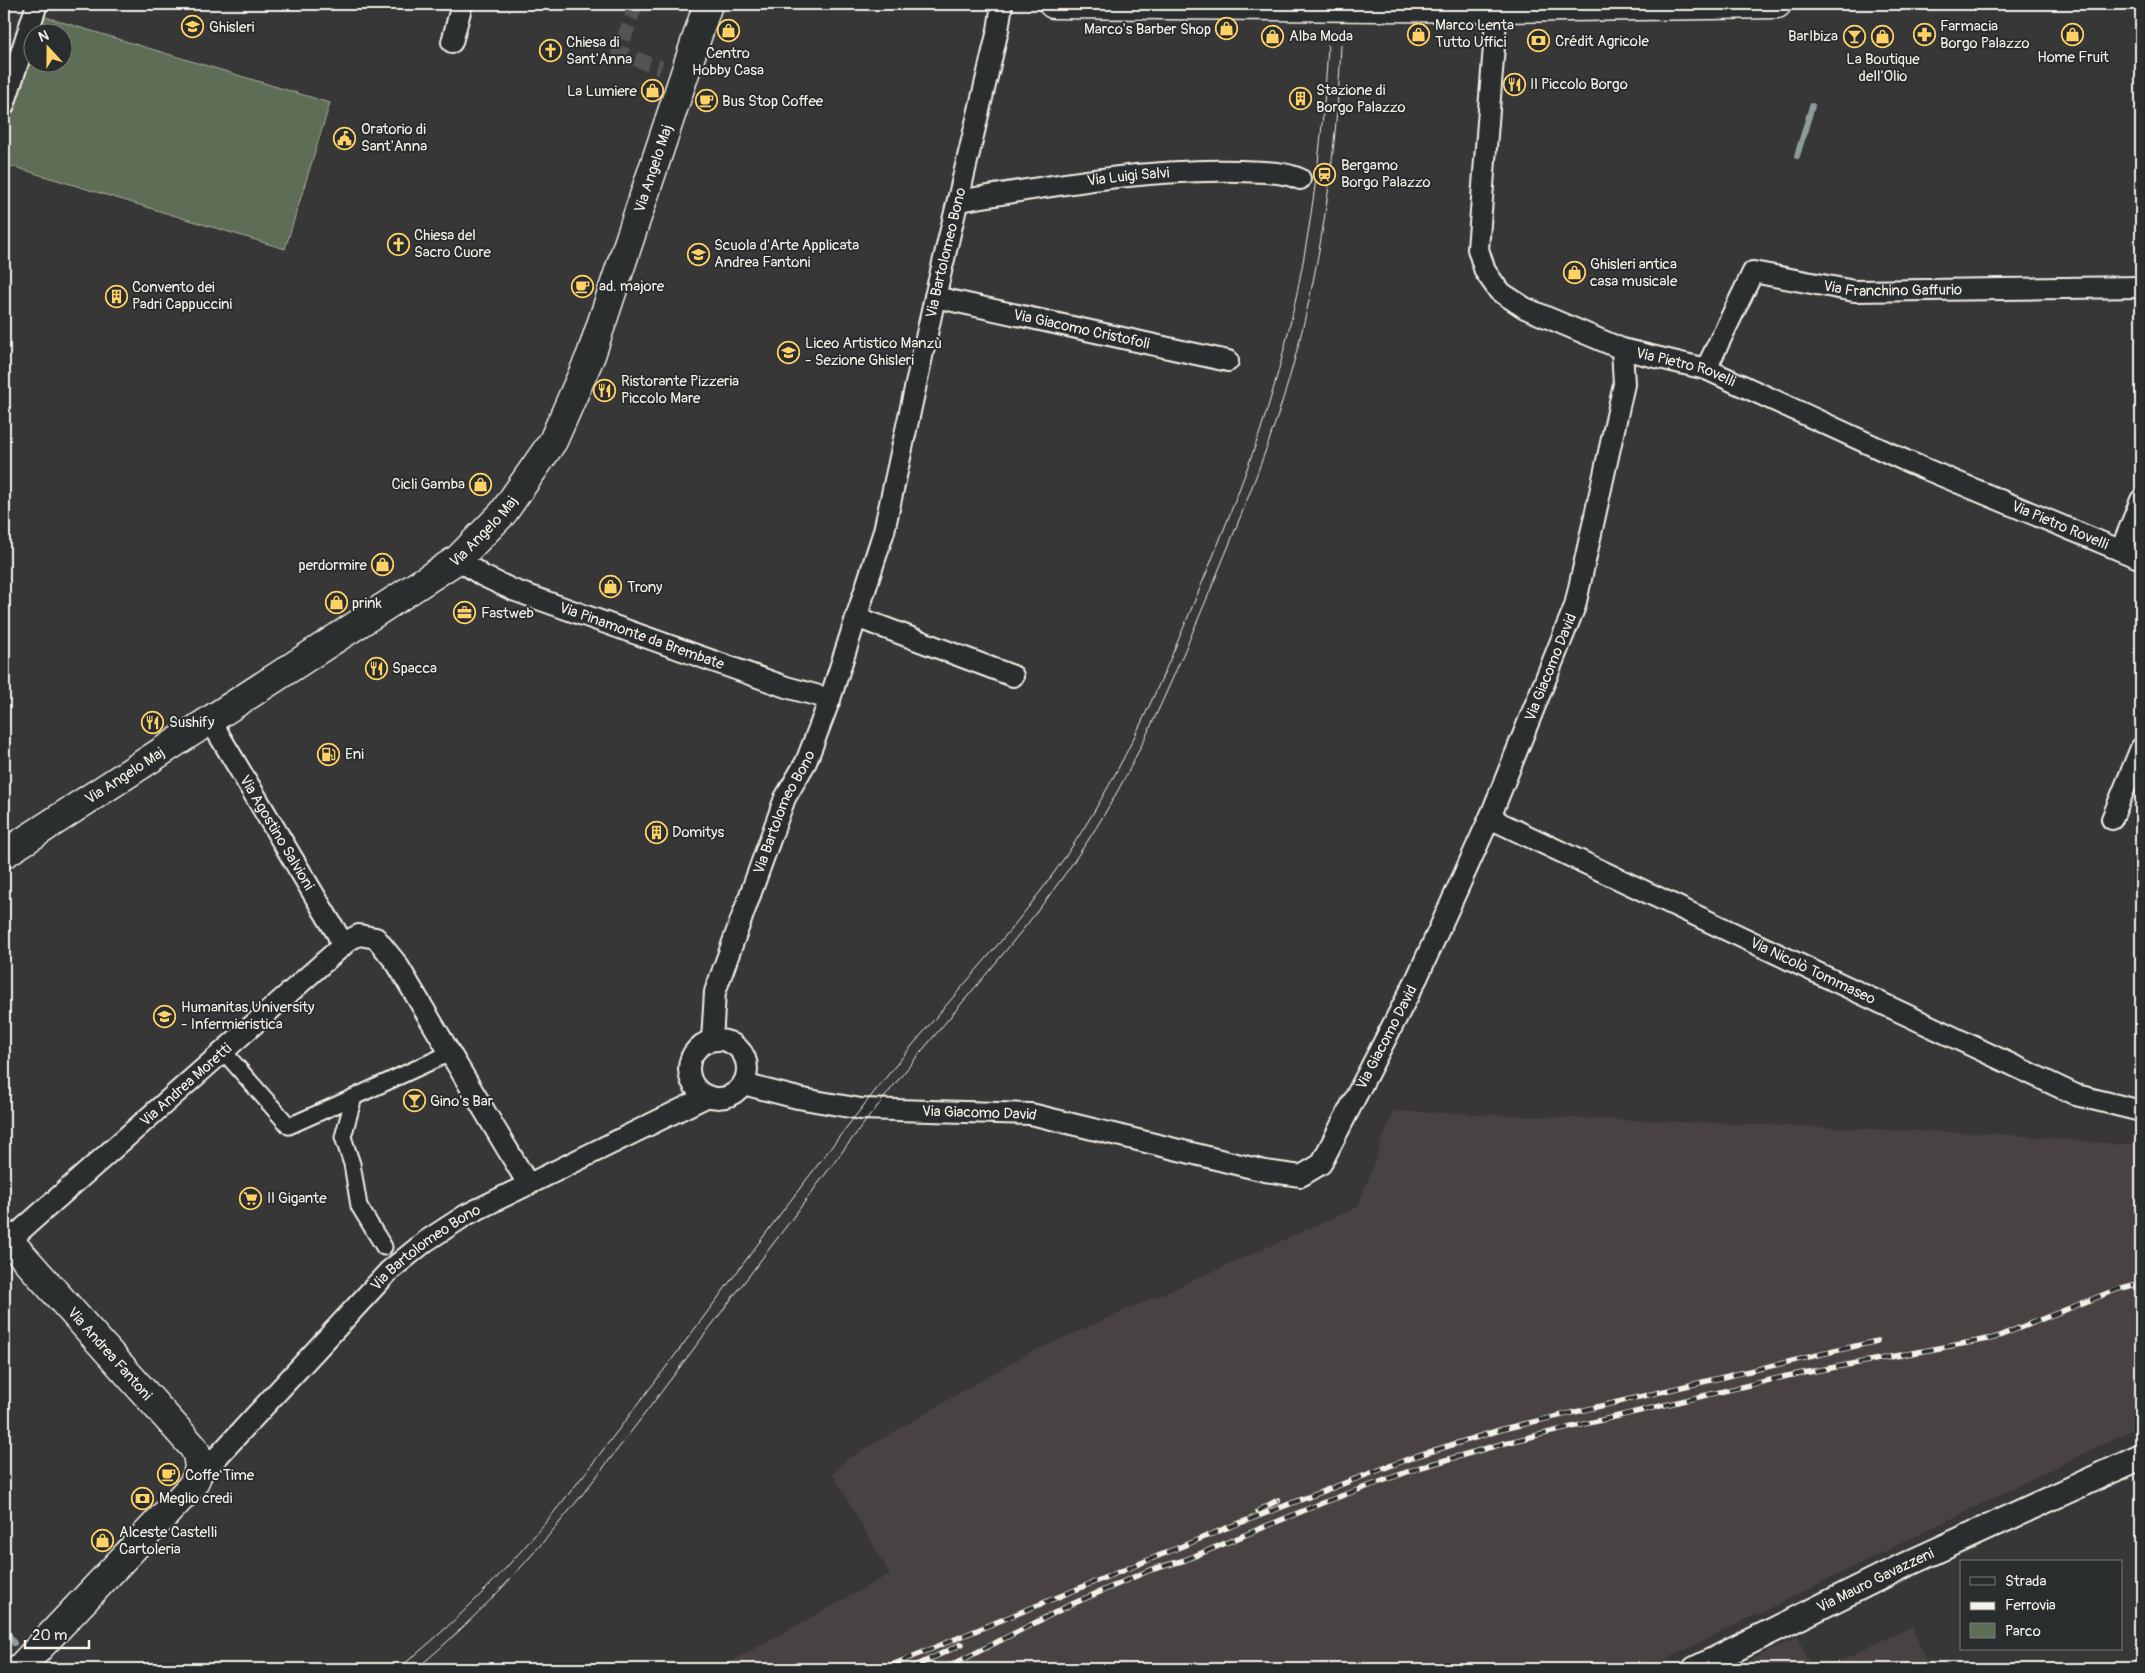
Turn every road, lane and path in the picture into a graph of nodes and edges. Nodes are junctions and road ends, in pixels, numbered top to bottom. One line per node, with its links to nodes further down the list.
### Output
1 (37, 4): 9 (street)
2 (462, 4): 8 (street)
3 (708, 4): 20 (main road, Via Angelo Maj)
4 (1002, 4): 11 (street, Via Bartolomeo Bono)
5 (1053, 4): 7 (main road)
6 (1777, 4): 7 (main road)
7 (1497, 6): 14 (street, Via Pietro Rovelli)
8 (452, 42)
9 (4, 105)
10 (1300, 180): 11 (street, Via Luigi Salvi)
11 (958, 201): 13 (street, Via Bartolomeo Bono)
12 (2141, 287): 16 (street, Via Franchino Gaffurio)
13 (935, 297): 15 (street, Via Giacomo Cristofoli); 21 (street, Via Bartolomeo Bono)
14 (1622, 349): 16 (street, Via Pietro Rovelli); 26 (street, Via Giacomo David)
15 (1228, 361)
16 (1706, 369): 18 (street, Via Pietro Rovelli)
17 (2141, 500): 18 (street)
18 (2121, 550): 19 (street, Via Pietro Rovelli)
19 (2141, 559)
20 (458, 560): 23 (street, Via Pinamonte da Brembate); 24 (main road, Via Angelo Maj)
21 (856, 617): 22 (street); 23 (street, Via Bartolomeo Bono)
22 (1013, 676)
23 (830, 699): 30 (street, Via Bartolomeo Bono)
24 (210, 720): 28 (main road, Via Angelo Maj); 29 (street, Via Agostino Salvioni)
25 (2141, 748): 27 (street)
26 (1491, 815): 33 (street, Via Giacomo David); 36 (street, Via Nicolò Tommaseo)
27 (2112, 819)
28 (4, 854)
29 (341, 947): 31 (street, Via Andrea Moretti); 32 (street, Via Andrea Moretti)
30 (720, 1041): 33 (street); 34 (street)
31 (224, 1052): 35 (street); 38 (street, Via Andrea Moretti)
32 (450, 1053): 35 (street); 37 (street, Via Andrea Moretti)
33 (743, 1084): 34 (street, Via Bartolomeo Bono)
34 (701, 1091): 37 (street, Via Bartolomeo Bono)
35 (354, 1097): 39 (street)
36 (2141, 1111)
37 (528, 1184): 40 (street, Via Bartolomeo Bono)
38 (7, 1238): 41 (main road, Via Andrea Fantoni)
39 (384, 1248)
40 (230, 1442): 41 (street); 43 (street, Via Bartolomeo Bono)
41 (194, 1448): 43 (main road)
42 (2141, 1457): 45 (street, Via Mauro Gavazzeni)
43 (196, 1480): 44 (main road, Via Bartolomeo Bono)
44 (19, 1669)
45 (1695, 1669)

